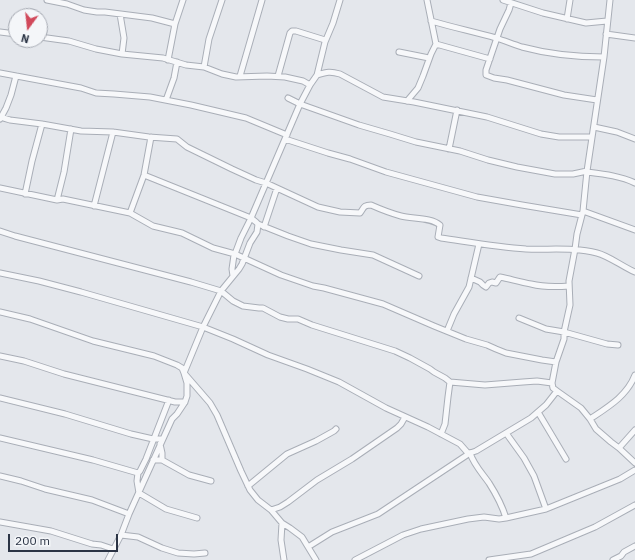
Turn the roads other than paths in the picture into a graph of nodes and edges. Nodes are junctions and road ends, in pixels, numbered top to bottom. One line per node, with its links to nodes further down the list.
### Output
1 (47, 0): 11 (street)
2 (183, 0): 15 (street)
3 (222, 0): 29 (street)
4 (262, 0): 33 (street)
5 (427, 0): 13 (street)
6 (503, 0): 10 (street)
7 (570, 0): 12 (street)
8 (610, 0): 14 (street)
9 (338, 1): 20 (street)
10 (511, 2): 12 (street); 19 (street)
11 (120, 14): 15 (street); 23 (street)
12 (567, 19): 14 (street)
13 (431, 21): 19 (street); 21 (street)
14 (607, 21): 16 (street)
15 (175, 24): 27 (street)
16 (606, 34): 18 (street); 24 (street)
17 (48, 38): 23 (street)
18 (635, 38)
19 (497, 39): 24 (street); 26 (street)
20 (325, 40): 31 (street); 34 (street)
21 (436, 44): 25 (street); 26 (street)
22 (399, 52): 25 (street)
23 (122, 54): 27 (street)
24 (604, 57): 38 (street)
25 (429, 58): 39 (street)
26 (490, 59): 38 (street)
27 (168, 60): 28 (street)
28 (178, 62): 29 (street); 37 (street)
29 (204, 67): 33 (street)
30 (0, 73): 32 (street)
31 (317, 74): 35 (street); 39 (street)
32 (16, 76): 37 (street); 42 (street)
33 (240, 76): 34 (street)
34 (278, 76): 35 (street)
35 (310, 85): 40 (street)
36 (288, 98): 40 (street)
37 (166, 100): 48 (street)
38 (598, 100): 44 (street)
39 (407, 101): 41 (street)
40 (300, 104): 48 (street); 51 (street)
41 (457, 110): 49 (street); 51 (street)
42 (0, 118): 43 (street)
43 (42, 124): 45 (street); 58 (street)
44 (594, 127): 49 (street); 50 (street)
45 (72, 129): 46 (street); 59 (street)
46 (113, 132): 47 (street); 60 (street)
47 (151, 137): 53 (street); 54 (street)
48 (286, 137): 54 (street); 62 (street)
49 (592, 137): 52 (street)
50 (635, 139)
51 (449, 149): 52 (street)
52 (587, 172): 55 (street); 62 (street)
53 (144, 175): 61 (street); 63 (street)
54 (266, 183): 57 (street); 63 (street)
55 (635, 183)
56 (0, 188): 58 (street)
57 (277, 188): 65 (street); 68 (street)
58 (25, 194): 59 (street)
59 (57, 200): 60 (street)
60 (94, 206): 61 (street)
61 (130, 213): 70 (street)
62 (583, 213): 66 (street); 69 (street)
63 (251, 218): 64 (street); 70 (street)
64 (258, 224): 65 (street); 71 (street)
65 (264, 227): 77 (street)
66 (635, 230)
67 (0, 231): 80 (street)
68 (479, 244): 69 (street); 78 (street)
69 (575, 249): 74 (street); 79 (street)
70 (234, 255): 71 (street); 73 (street)
71 (244, 258): 72 (street); 84 (street)
72 (242, 264): 73 (street); 76 (street)
73 (232, 269): 76 (street)
74 (635, 272)
75 (0, 273): 83 (street)
76 (233, 276): 80 (street)
77 (419, 276)
78 (471, 278): 79 (street); 84 (street)
79 (569, 286): 85 (street)
80 (221, 291): 83 (street); 91 (street)
81 (0, 312): 89 (street)
82 (519, 318): 85 (street)
83 (202, 328): 89 (street); 100 (street)
84 (447, 331): 88 (street)
85 (564, 332): 86 (street); 88 (street)
86 (618, 345)
87 (0, 356): 97 (street)
88 (556, 362): 92 (street)
89 (184, 373): 93 (street); 95 (street)
90 (635, 376): 101 (street)
91 (450, 382): 92 (street); 105 (street)
92 (552, 383): 94 (street)
93 (200, 392): 95 (street); 119 (street)
94 (557, 392): 99 (street); 101 (street)
95 (187, 396): 98 (street)
96 (0, 398): 107 (street)
97 (169, 400): 98 (street); 107 (street)
98 (185, 402): 108 (street)
99 (538, 412): 104 (street); 111 (street)
100 (404, 417): 105 (street); 123 (street)
101 (590, 419): 109 (street)
102 (336, 429): 119 (street)
103 (635, 430): 109 (street)
104 (506, 432): 110 (street); 122 (street)
105 (441, 434): 110 (street)
106 (0, 438): 116 (street)
107 (153, 439): 108 (street); 116 (street)
108 (161, 442): 112 (street); 113 (street)
109 (620, 448): 114 (street)
110 (470, 453): 126 (street); 131 (street)
111 (566, 459)
112 (153, 460): 113 (street); 120 (street)
113 (162, 460): 118 (street)
114 (635, 464)
115 (635, 470): 122 (street)
116 (138, 473): 120 (street)
117 (0, 476): 124 (street)
118 (211, 481)
119 (248, 486): 123 (street)
120 (139, 493): 124 (street); 125 (street)
121 (635, 505): 138 (street)
122 (546, 509): 126 (street)
123 (270, 510): 128 (street)
124 (129, 514): 129 (street)
125 (197, 518)
126 (506, 518): 137 (street)
127 (0, 522): 132 (street)
128 (282, 523): 131 (street); 135 (street)
129 (121, 535): 132 (street); 133 (street)
130 (635, 546): 139 (street)
131 (308, 547): 136 (street)
132 (113, 549): 134 (street)
133 (205, 553)
134 (108, 560)
135 (284, 560)
136 (316, 560)
137 (355, 560)
138 (489, 560)
139 (613, 560)

